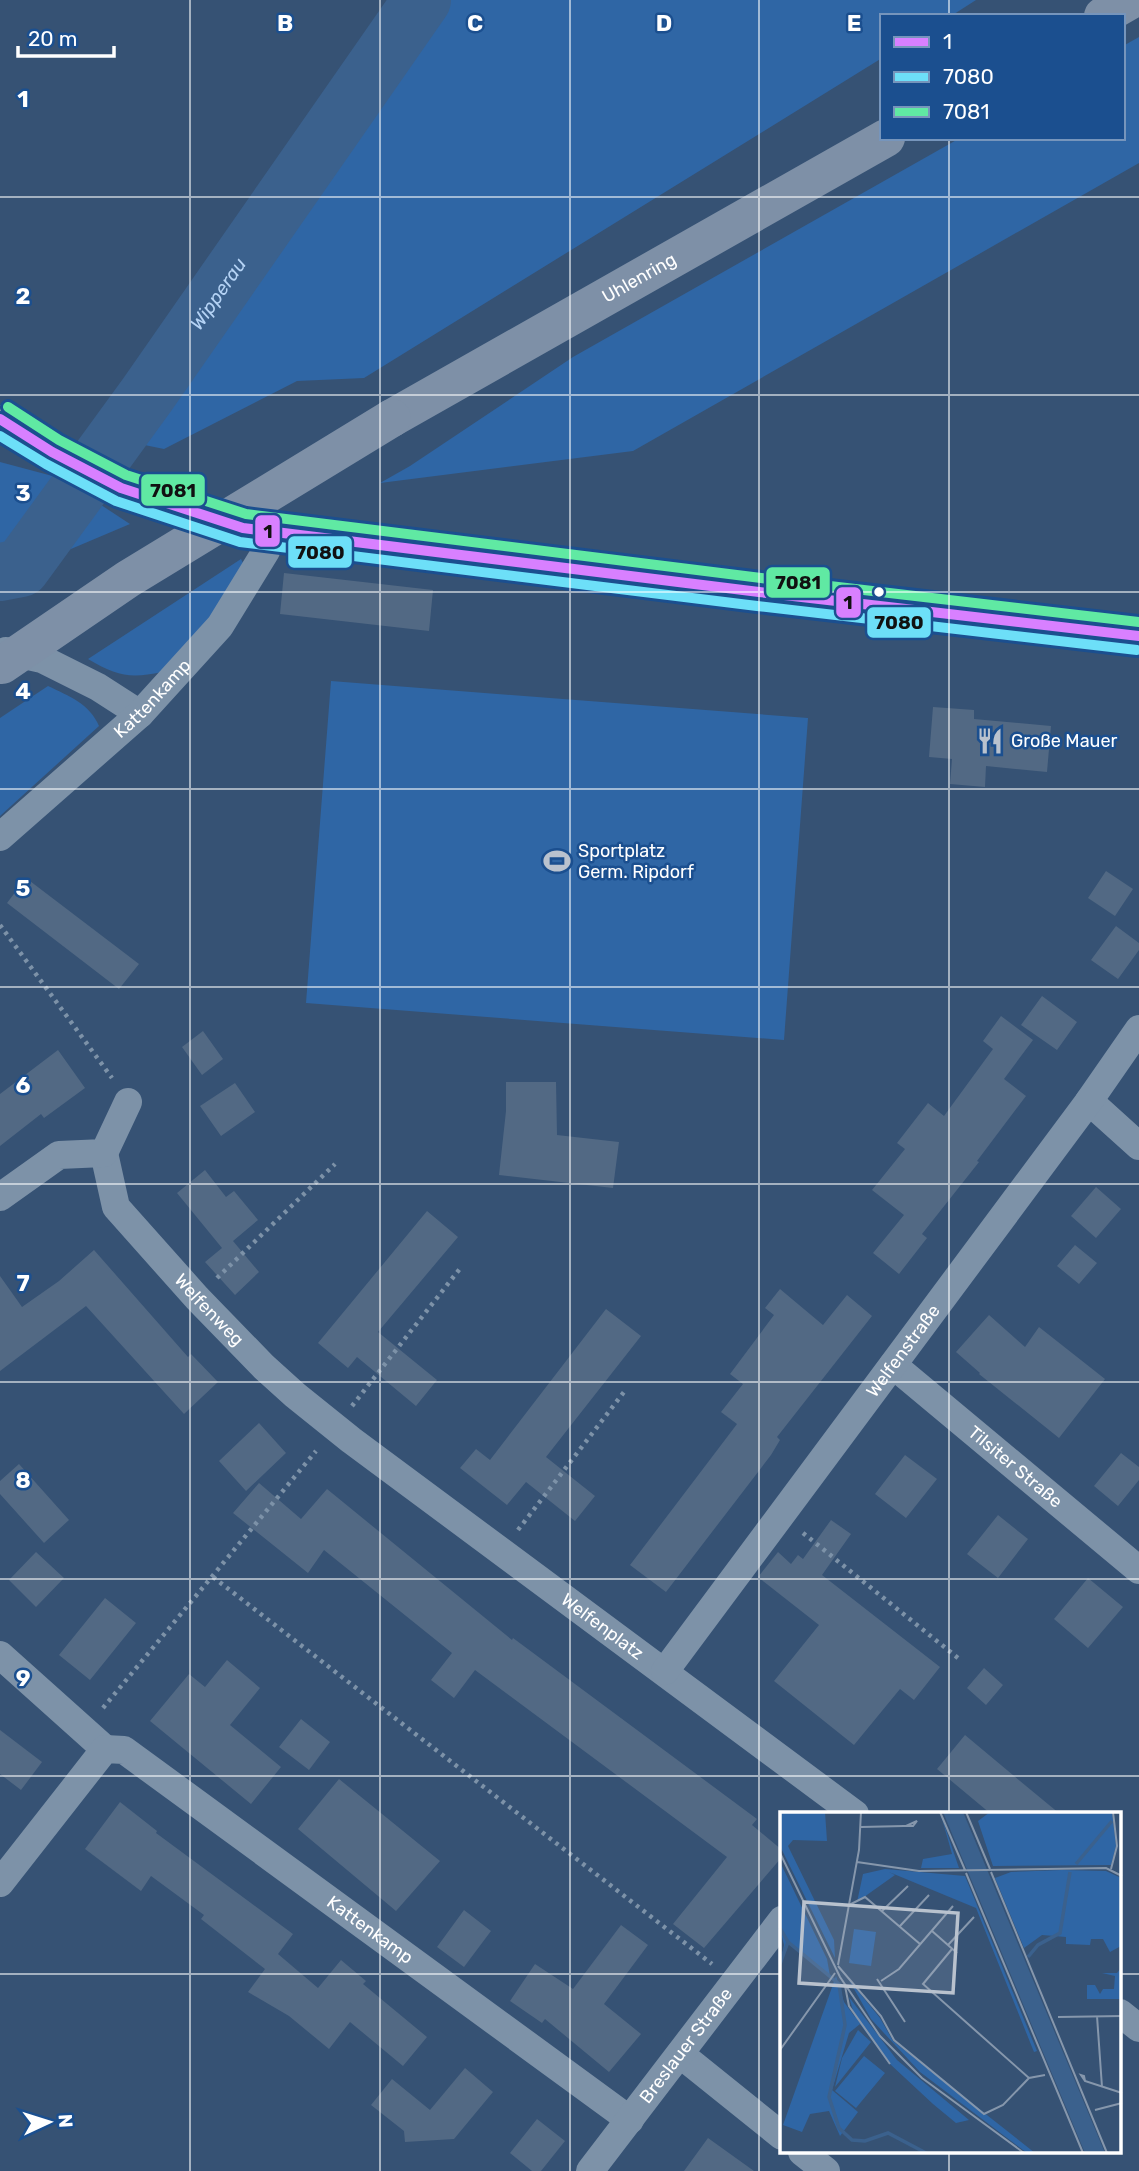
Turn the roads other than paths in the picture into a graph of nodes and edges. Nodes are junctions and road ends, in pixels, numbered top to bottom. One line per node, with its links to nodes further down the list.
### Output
1 (1131, 0): 2 (highway)
2 (1106, 14)
3 (882, 140): 8 (highway, Uhlenring, bridge)
4 (0, 419): 5 (street)
5 (272, 532): 6 (street); 9 (street, Kattenkamp)
6 (1139, 636)
7 (0, 649): 9 (street)
8 (0, 666)
9 (140, 714): 10 (street, Kattenkamp)
10 (0, 837)
11 (1139, 1029): 12 (street, Welfenstraße)
12 (1088, 1101): 14 (street); 17 (street, Welfenstraße)
13 (128, 1102): 15 (street)
14 (1139, 1146)
15 (104, 1153): 16 (street); 18 (street, Welfenweg)
16 (0, 1197)
17 (893, 1365): 19 (street, Tilsiter Straße); 21 (street, Welfenstraße)
18 (343, 1434): 21 (street, Welfenplatz)
19 (1139, 1570)
20 (0, 1655): 22 (street, Kattenkamp)
21 (665, 1671): 23 (street, Welfenplatz)
22 (95, 1740): 24 (street); 29 (street, Kattenkamp)
23 (852, 1812)
24 (0, 1883)
25 (780, 1923): 28 (street, Breslauer Straße)
26 (1122, 2015): 27 (street)
27 (1139, 2028)
28 (680, 2054): 29 (street, Breslauer Straße); 30 (street)
29 (630, 2120): 32 (street, Breslauer Straße)
30 (780, 2134)
31 (805, 2154): 33 (street)
32 (590, 2171)
33 (826, 2171)

